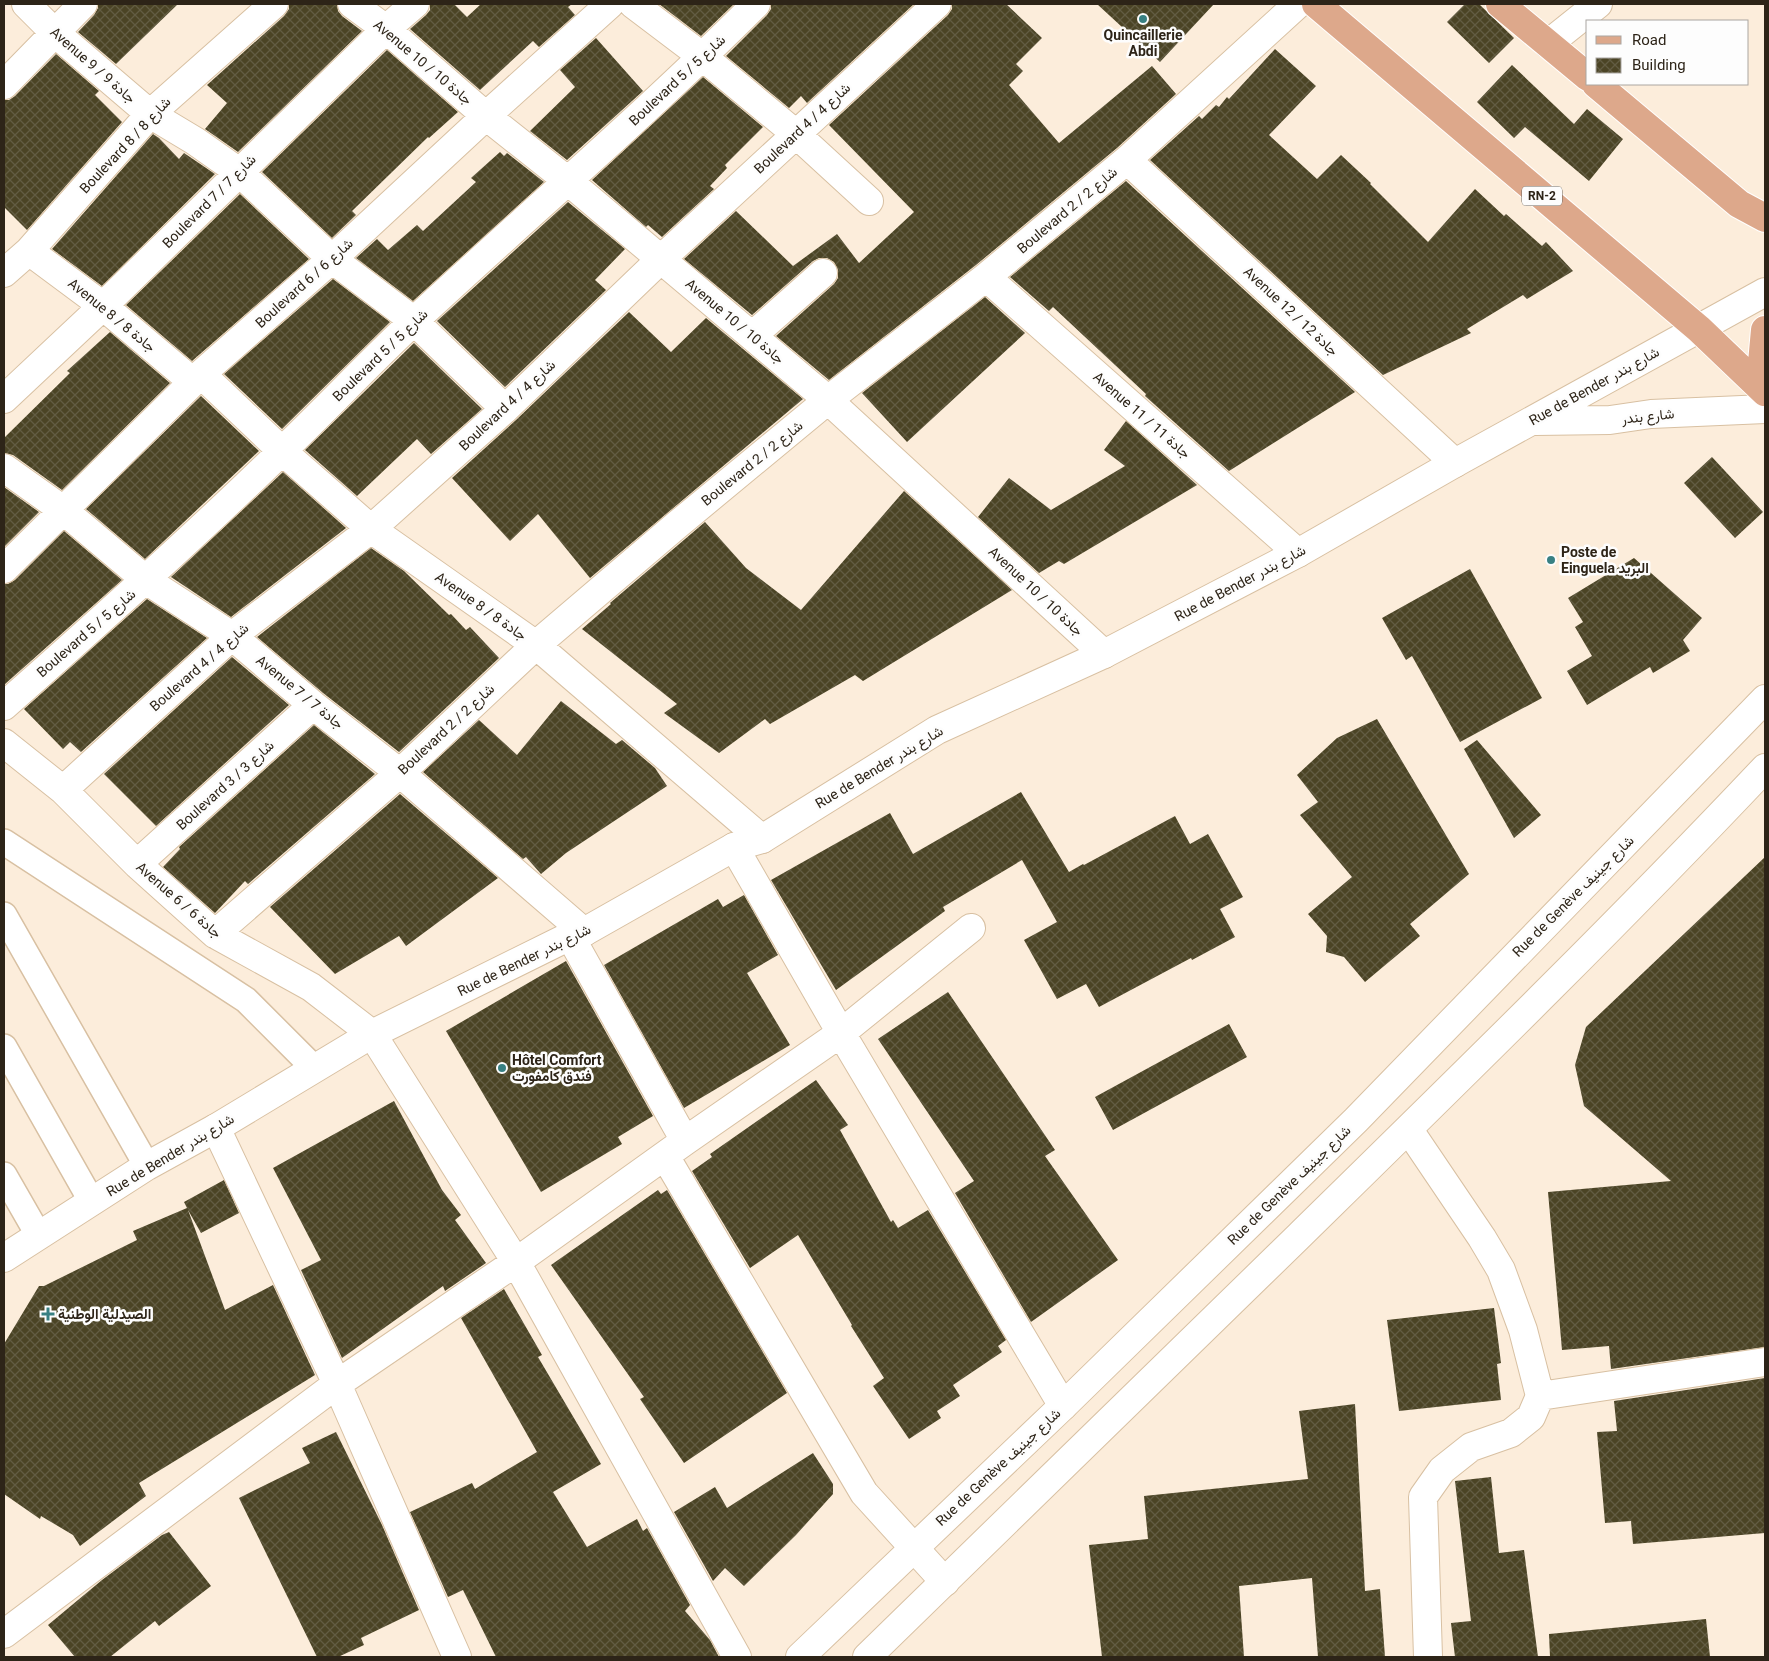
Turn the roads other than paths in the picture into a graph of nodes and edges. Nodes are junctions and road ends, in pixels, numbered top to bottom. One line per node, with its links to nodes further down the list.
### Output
1 (26, 4): 15 (street, Avenue 9 / جادة 9)
2 (83, 4): 15 (street)
3 (274, 4): 21 (street, Boulevard 8 / شارع 8)
4 (352, 4): 14 (street, Avenue 10 / جادة 10)
5 (415, 4): 14 (street, Boulevard 7 / شارع 7)
6 (610, 4): 22 (street, Boulevard 6 / شارع 6)
7 (633, 4): 17 (street)
8 (756, 4): 17 (street, Boulevard 5 / شارع 5)
9 (937, 4): 23 (street, Boulevard 4 / شارع 4)
10 (1298, 4): 24 (street, Boulevard 2 / شارع 2)
11 (1316, 4): 38 (main road, RN-2)
12 (1500, 4): 16 (main road)
13 (1598, 4): 16 (street)
14 (386, 29): 22 (street, Avenue 10 / جادة 10); 25 (street, Boulevard 7 / شارع 7)
15 (54, 32): 20 (street); 21 (street, Avenue 9 / جادة 9)
16 (1548, 44): 18 (main road)
17 (703, 57): 23 (street); 26 (street, Boulevard 5 / شارع 5)
18 (1586, 75)
19 (1597, 85): 28 (main road)
20 (4, 86)
21 (150, 114): 25 (street, Avenue 9 / جادة 9); 29 (street, Boulevard 8 / شارع 8)
22 (486, 116): 26 (street, Avenue 10 / جادة 10); 30 (street, Boulevard 6 / شارع 6)
23 (796, 134): 27 (street); 31 (street, Boulevard 4 / شارع 4)
24 (1127, 160): 34 (street, Boulevard 2 / شارع 2); 49 (street, Avenue 12 / جادة 12)
25 (239, 172): 30 (street, Avenue 9 / جادة 9); 36 (street, Boulevard 7 / شارع 7)
26 (568, 182): 31 (street, Avenue 10 / جادة 10); 37 (street, Boulevard 5 / شارع 5)
27 (869, 201)
28 (1765, 218)
29 (28, 250): 32 (street, Boulevard 8 / شارع 8); 36 (street, Avenue 8 / جادة 8)
30 (332, 259): 37 (street, Avenue 9 / جادة 9); 41 (street, Boulevard 6 / شارع 6)
31 (661, 259): 40 (street, Avenue 10 / جادة 10); 45 (street, Boulevard 4 / شارع 4)
32 (4, 273)
33 (823, 273): 40 (street)
34 (986, 277): 44 (street, Boulevard 2 / شارع 2); 53 (street, Avenue 11 / جادة 11)
35 (1765, 292): 38 (street, Rue de Bender شارع بندر)
36 (103, 306): 41 (street, Avenue 8 / جادة 8); 43 (street, Boulevard 7 / شارع 7)
37 (414, 321): 45 (street, Avenue 9 / جادة 9); 48 (street, Boulevard 5 / شارع 5)
38 (1699, 329): 42 (main road, RN-2); 47 (street, Rue de Bender شارع بندر)
39 (1765, 330): 42 (main road)
40 (752, 336): 44 (street, Avenue 10 / جادة 10)
41 (197, 378): 48 (street, Avenue 8 / جادة 8); 51 (street, Boulevard 6 / شارع 6)
42 (1765, 392)
43 (4, 399)
44 (828, 400): 57 (street, Boulevard 2 / شارع 2); 58 (street, Avenue 10 / جادة 10)
45 (505, 409): 52 (street, Boulevard 4 / شارع 4)
46 (1765, 409): 47 (street, شارع بندر)
47 (1531, 421): 49 (street, Rue de Bender شارع بندر)
48 (282, 452): 52 (street, Avenue 8 / جادة 8); 55 (street, Boulevard 5 / شارع 5)
49 (1455, 463): 53 (street, Rue de Bender شارع بندر)
50 (4, 468): 51 (street, Avenue 7 / جادة 7)
51 (64, 510): 54 (street, Boulevard 6 / شارع 6); 55 (street, Avenue 7 / جادة 7)
52 (371, 529): 56 (street, Boulevard 4 / شارع 4); 57 (street, Avenue 8 / جادة 8)
53 (1298, 553): 58 (street, Rue de Bender شارع بندر)
54 (4, 569)
55 (146, 580): 56 (street, Avenue 7 / جادة 7); 61 (street, Boulevard 5 / شارع 5)
56 (232, 636): 60 (street, Avenue 7 / جادة 7); 65 (street, Boulevard 4 / شارع 4)
57 (536, 645): 64 (street, Boulevard 2 / شارع 2); 66 (street, Avenue 8 / جادة 8)
58 (1104, 654): 66 (street, Rue de Bender شارع بندر)
59 (1765, 699): 90 (street, Rue de Genève شارع جينيف)
60 (313, 705): 64 (street, Avenue 7 / جادة 7); 69 (street, Boulevard 3 / شارع 3)
61 (4, 706)
62 (4, 743): 65 (street, Avenue 6 / جادة 6)
63 (1765, 768): 79 (street)
64 (400, 773): 72 (street, Boulevard 2 / شارع 2); 73 (street, Avenue 7 / جادة 7)
65 (63, 790): 69 (street, Avenue 6 / جادة 6)
66 (762, 839): 68 (street, Rue de Bender شارع بندر)
67 (4, 843): 77 (lane)
68 (734, 848): 73 (street, Rue de Bender شارع بندر); 75 (street)
69 (137, 864): 72 (street, Avenue 6 / جادة 6)
70 (4, 914): 81 (lane)
71 (972, 928): 75 (street)
72 (215, 934): 74 (street, Avenue 6 / جادة 6)
73 (577, 934): 74 (street, Rue de Bender شارع بندر); 80 (street, Avenue 7 / جادة 7)
74 (372, 1034): 77 (street, Rue de Bender شارع بندر); 86 (street)
75 (841, 1034): 80 (street); 90 (street)
76 (4, 1047): 83 (lane)
77 (314, 1068): 78 (street, Rue de Bender شارع بندر)
78 (216, 1128): 81 (street, Rue de Bender شارع بندر); 88 (street)
79 (1409, 1130): 89 (street); 92 (street)
80 (675, 1148): 86 (street); 91 (street, Avenue 7 / جادة 7)
81 (146, 1166): 83 (street, Rue de Bender شارع بندر)
82 (4, 1175): 84 (lane)
83 (92, 1202): 84 (street, Rue de Bender شارع بندر)
84 (38, 1236): 85 (street, Rue de Bender شارع بندر)
85 (4, 1258)
86 (516, 1262): 88 (street); 95 (street)
87 (1765, 1362): 89 (street)
88 (337, 1384): 93 (street); 94 (street)
89 (1540, 1396): 98 (street)
90 (1063, 1406): 91 (street, Rue de Genève شارع جينيف)
91 (913, 1548): 92 (street, Avenue 7 / جادة 7); 96 (street, Rue de Genève شارع جينيف)
92 (945, 1582): 97 (street)
93 (4, 1634)
94 (457, 1657)
95 (737, 1657)
96 (800, 1657)
97 (867, 1657)
98 (1428, 1657)

